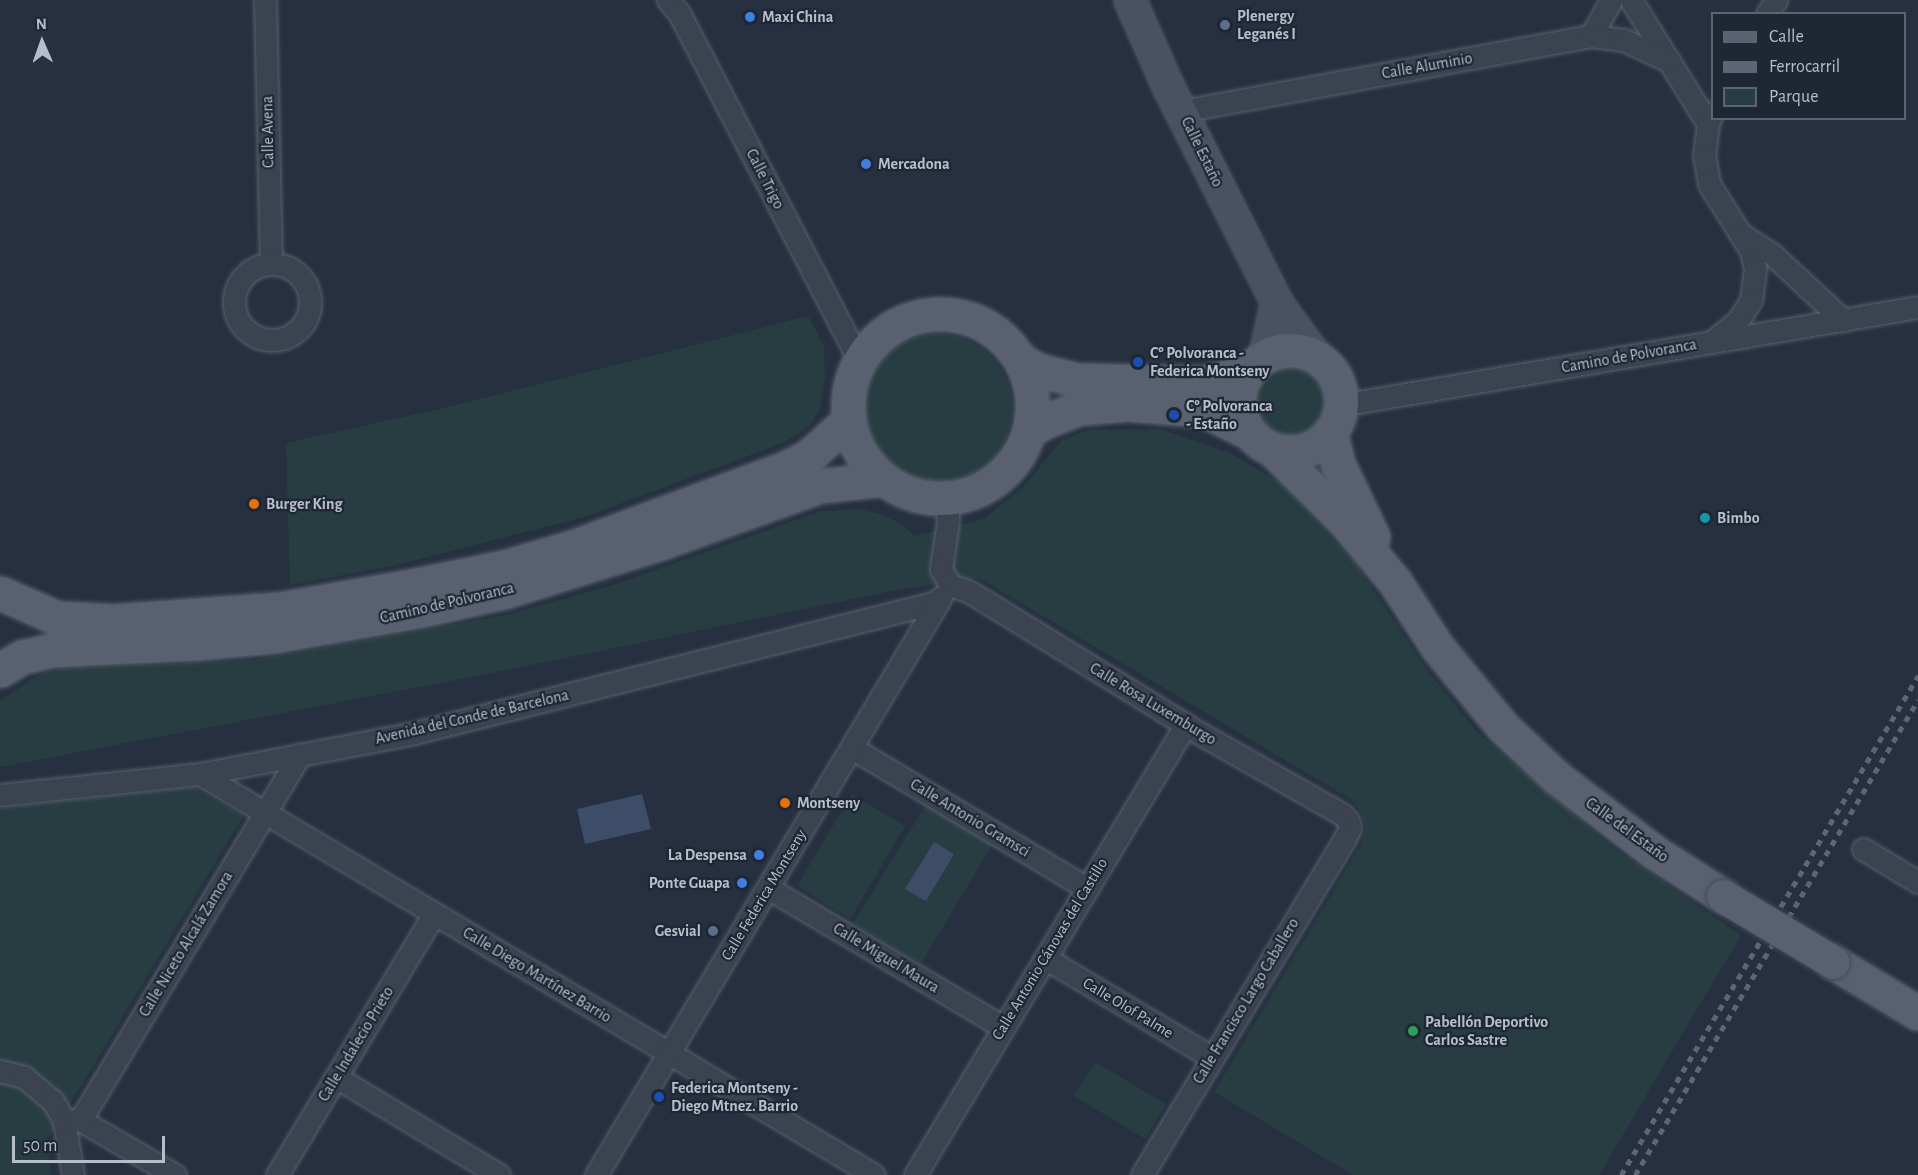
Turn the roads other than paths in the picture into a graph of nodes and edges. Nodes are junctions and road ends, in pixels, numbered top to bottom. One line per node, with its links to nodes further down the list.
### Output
1 (265, 0): 11 (street, Calle Avena)
2 (668, 0): 17 (street, Calle Trigo)
3 (1130, 0): 8 (main road, Calle Estaño)
4 (1611, 0): 6 (street)
5 (1631, 0): 7 (street)
6 (1591, 36): 7 (street, Calle Aluminio); 8 (street, Calle Aluminio)
7 (1669, 61): 9 (street)
8 (1182, 111): 12 (main road, Calle Estaño)
9 (1710, 119): 10 (street)
10 (1740, 233): 14 (street); 15 (street)
11 (271, 264)
12 (1278, 303): 16 (main road, Calle Estaño); 19 (main road)
13 (1918, 308): 14 (street, Camino de Polvoranca)
14 (1843, 320): 15 (street, Camino de Polvoranca)
15 (1712, 341): 20 (street, Camino de Polvoranca)
16 (1314, 354): 19 (main road); 20 (main road)
17 (859, 360): 18 (main road); 21 (main road)
18 (1023, 362): 19 (main road); 22 (main road)
19 (1256, 363): 23 (main road)
20 (1335, 419): 23 (main road); 26 (main road, Calle del Estaño)
21 (848, 421): 24 (main road); 28 (main road, Camino de Polvoranca)
22 (1030, 430): 23 (main road); 25 (main road)
23 (1260, 441): 26 (main road, Calle del Estaño)
24 (883, 479): 25 (main road); 30 (main road, Camino de Polvoranca)
25 (947, 498): 27 (street)
26 (1395, 582): 44 (main road, Calle del Estaño, bridge)
27 (950, 585): 29 (street, Calle Federica Montseny); 31 (street, Calle Rosa Luxemburgo)
28 (0, 593)
29 (937, 602): 32 (street, Calle Federica Montseny); 33 (street, Avenida del Conde de Barcelona)
30 (0, 670)
31 (1185, 724): 37 (street, Calle Rosa Luxemburgo); 41 (street, Calle Antonio Cánovas del Castillo)
32 (852, 748): 40 (street, Calle Federica Montseny); 41 (street, Calle Antonio Gramsci)
33 (300, 754): 34 (street, Avenida del Conde de Barcelona); 36 (street, Calle Niceto Alcalá Zamora)
34 (200, 774): 35 (street, Avenida del Conde de Barcelona); 36 (street, Calle Diego Martínez Barrio)
35 (0, 795)
36 (265, 812): 42 (street, Calle Diego Martínez Barrio); 50 (street, Calle Niceto Alcalá Zamora)
37 (1350, 828): 47 (street, Calle Francisco Largo Caballero)
38 (1863, 849): 39 (street)
39 (1918, 882)
40 (768, 888): 45 (street, Calle Miguel Maura); 46 (street, Calle Federica Montseny)
41 (1087, 888): 43 (street, Calle Antonio Cánovas del Castillo)
42 (434, 914): 46 (street, Calle Diego Martínez Barrio); 49 (street, Calle Indalecio Prieto)
43 (1045, 958): 45 (street, Calle Antonio Cánovas del Castillo); 47 (street, Calle Olof Palme)
44 (1918, 1013)
45 (1003, 1027): 57 (street, Calle Antonio Cánovas del Castillo)
46 (669, 1053): 55 (street, Calle Federica Montseny); 56 (street, Calle Diego Martínez Barrio)
47 (1211, 1057): 58 (street, Calle Francisco Largo Caballero)
48 (0, 1071): 50 (street)
49 (336, 1077): 53 (street, Calle Indalecio Prieto); 54 (street)
50 (72, 1120): 51 (street); 52 (street)
51 (73, 1175)
52 (175, 1175)
53 (278, 1175)
54 (500, 1175)
55 (596, 1175)
56 (874, 1175)
57 (915, 1175)
58 (1142, 1175)

